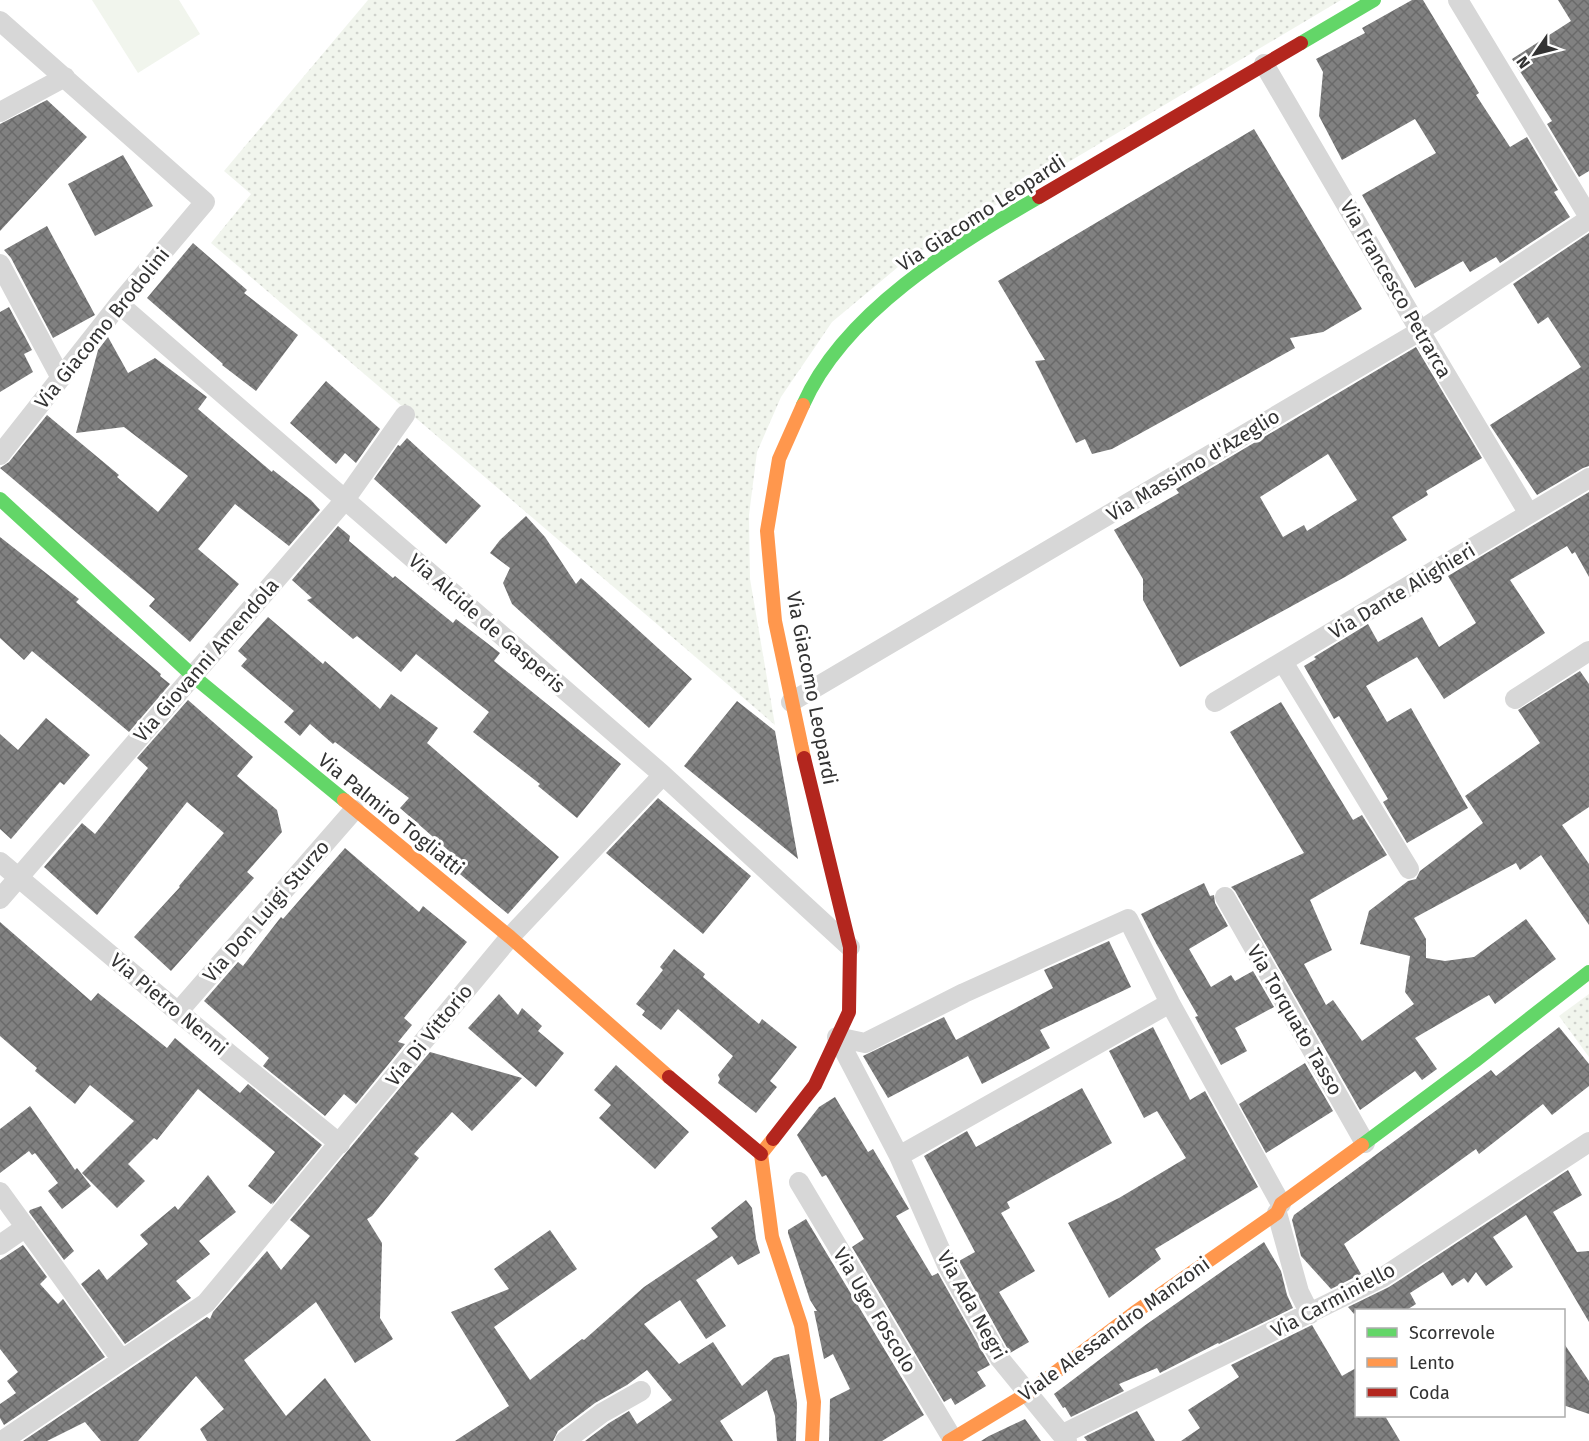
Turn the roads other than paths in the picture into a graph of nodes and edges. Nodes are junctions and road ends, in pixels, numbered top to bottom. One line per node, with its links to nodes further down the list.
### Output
1 (1374, 0): 4 (street, Via Giacomo Leopardi)
2 (1458, 0): 7 (street)
3 (0, 21): 5 (street)
4 (1264, 64): 10 (street, Via Francesco Petrarca); 22 (street, Via Giacomo Leopardi)
5 (64, 76): 6 (street); 9 (street, Via Giacomo Brodolini)
6 (0, 112)
7 (1589, 218): 10 (street, Via Massimo d'Azeglio)
8 (0, 264): 11 (street)
9 (119, 303): 11 (street, Via Giacomo Brodolini); 16 (street, Via Alcide de Gasperis)
10 (1420, 331): 17 (street, Via Francesco Petrarca); 22 (street, Via Massimo d'Azeglio)
11 (61, 378): 13 (street, Via Giacomo Brodolini)
12 (405, 415): 16 (street, Via Giovanni Amendola)
13 (0, 455)
14 (1589, 478): 17 (street, Via Dante Alighieri)
15 (0, 499): 20 (street, Via Palmiro Togliatti)
16 (344, 501): 20 (street, Via Giovanni Amendola); 24 (street, Via Alcide de Gasperis)
17 (1529, 514): 19 (street, Via Dante Alighieri)
18 (1589, 651): 21 (street)
19 (1283, 662): 23 (street, Via Dante Alighieri); 27 (street)
20 (193, 676): 25 (street, Via Palmiro Togliatti); 28 (street, Via Giovanni Amendola)
21 (1515, 699)
22 (792, 702): 32 (street, Via Giacomo Leopardi)
23 (1215, 702)
24 (663, 775): 31 (street, Via Di Vittorio); 32 (street, Via Alcide de Gasperis)
25 (354, 810): 31 (street, Via Palmiro Togliatti); 35 (street, Via Don Luigi Sturzo)
26 (0, 862): 28 (street, Via Pietro Nenni)
27 (1409, 869)
28 (17, 877): 30 (street, Via Giovanni Amendola); 35 (street, Via Pietro Nenni)
29 (1226, 897): 38 (street, Via Torquato Tasso)
30 (0, 899)
31 (510, 937): 39 (street, Via Di Vittorio); 40 (street, Via Palmiro Togliatti)
32 (850, 947): 36 (street, Via Giacomo Leopardi)
33 (1589, 972): 38 (street, Viale Alessandro Manzoni)
34 (1170, 1003): 36 (street); 41 (street); 44 (street)
35 (178, 1012): 39 (street, Via Pietro Nenni)
36 (837, 1037): 40 (street, Via Giacomo Leopardi); 41 (street, Via Ada Negri)
37 (1589, 1142): 47 (street, Via Carminiello)
38 (1365, 1143): 44 (street, Viale Alessandro Manzoni)
39 (340, 1144): 48 (street, Via Di Vittorio)
40 (761, 1154): 55 (street)
41 (899, 1156): 50 (street, Via Ada Negri)
42 (799, 1182): 52 (street, Via Ugo Foscolo)
43 (0, 1192): 45 (street)
44 (1279, 1208): 47 (street); 50 (street, Viale Alessandro Manzoni)
45 (26, 1227): 46 (street); 48 (street)
46 (0, 1245)
47 (1310, 1314): 51 (street, Via Carminiello)
48 (121, 1359): 53 (street, Via Di Vittorio)
49 (641, 1391): 54 (street)
50 (1028, 1393): 51 (street, Via Ada Negri); 52 (street, Viale Alessandro Manzoni)
51 (1065, 1438)
52 (950, 1440)
53 (2, 1441)
54 (565, 1441)
55 (812, 1441)

